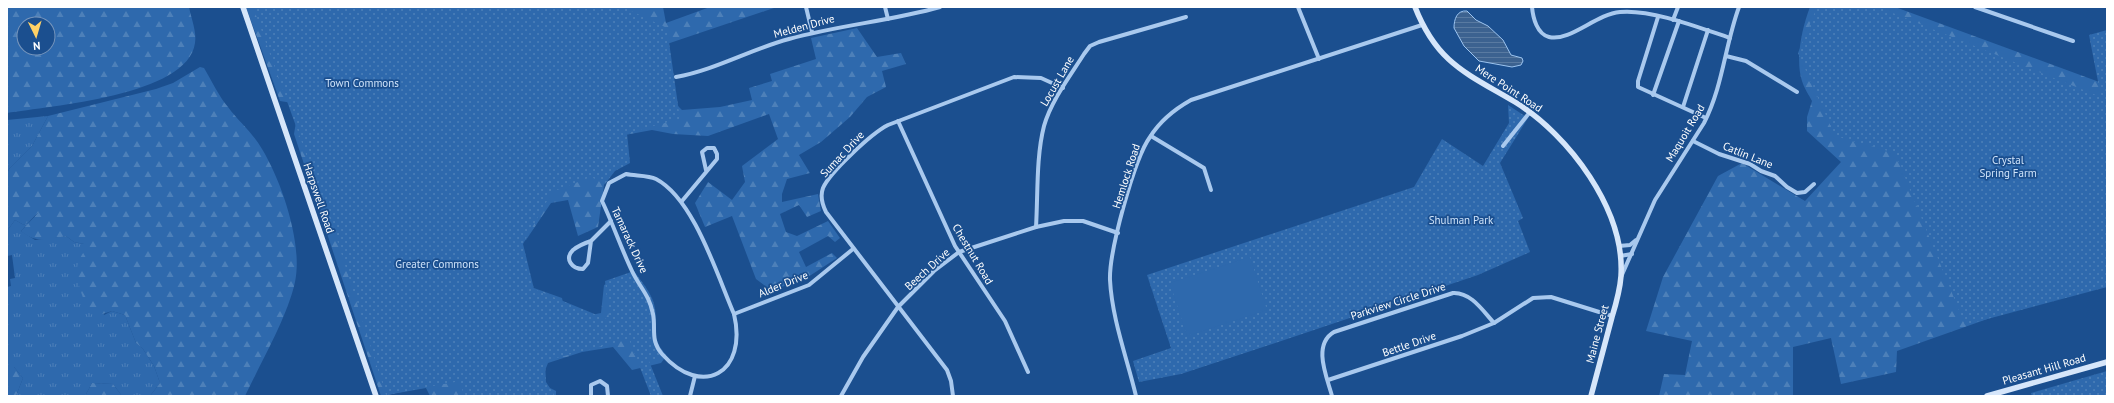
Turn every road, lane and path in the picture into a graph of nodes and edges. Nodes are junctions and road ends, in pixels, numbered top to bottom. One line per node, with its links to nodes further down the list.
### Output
1 (243, 7): 57 (street, Harpswell Road)
2 (806, 7): 18 (street)
3 (885, 7): 13 (street)
4 (940, 7): 13 (street, Melden Drive)
5 (1298, 7): 22 (street)
6 (1415, 7): 16 (street, Mere Point Road)
7 (1532, 7): 12 (street)
8 (1678, 7): 14 (street)
9 (1739, 7): 19 (street, Maquoit Road)
10 (1975, 7): 20 (street)
11 (1186, 17): 24 (street, Locust Lane)
12 (1658, 17): 14 (street); 26 (street)
13 (888, 19): 18 (street, Melden Drive)
14 (1673, 20): 15 (street)
15 (1679, 21): 17 (street); 26 (street)
16 (1422, 25): 22 (street, Hemlock Road); 28 (street, Mere Point Road)
17 (1708, 30): 19 (street); 27 (street)
18 (812, 32): 23 (street, Melden Drive)
19 (1730, 38): 21 (street, Maquoit Road)
20 (2073, 41)
21 (1726, 56): 25 (street); 29 (street, Maquoit Road)
22 (1319, 59): 31 (street, Hemlock Road)
23 (676, 77)
24 (1063, 88): 30 (street, Sumac Drive); 39 (street, Locust Lane)
25 (1797, 92)
26 (1653, 95): 27 (street)
27 (1683, 107): 29 (street)
28 (1530, 112): 33 (street); 43 (street, Mere Point Road)
29 (1706, 118): 32 (street, Maquoit Road)
30 (898, 121): 44 (street, Sumac Drive); 45 (street, Chestnut Road)
31 (1150, 136): 36 (street); 40 (street, Hemlock Road)
32 (1693, 141): 35 (street, Catlin Lane); 41 (street, Maquoit Road)
33 (1503, 146)
34 (706, 170): 34 (street); 37 (street)
35 (1814, 184)
36 (1211, 190)
37 (682, 202): 38 (street, Tamarack Drive); 50 (street, Tamarack Drive)
38 (611, 221): 42 (street); 55 (street, Tamarack Drive)
39 (1036, 227): 40 (street, Beech Drive); 45 (street, Beech Drive)
40 (1118, 233): 63 (street, Hemlock Road)
41 (1637, 239): 43 (street); 46 (street, Maquoit Road)
42 (591, 241): 42 (street)
43 (1619, 246): 47 (street, Mere Point Road)
44 (853, 249): 49 (street, Sumac Drive); 50 (street, Alder Drive)
45 (959, 252): 49 (street, Beech Drive); 54 (street, Chestnut Road)
46 (1632, 254): 47 (street); 48 (street, Maquoit Road)
47 (1620, 256): 48 (street, Mere Point Road)
48 (1621, 278): 51 (street, Maine Street)
49 (898, 307): 61 (street, Beech Drive); 62 (street, Sumac Drive)
50 (734, 314): 55 (street, Tamarack Drive)
51 (1612, 316): 52 (street); 65 (street, Maine Street)
52 (1494, 322): 56 (street, Bettle Drive); 56 (street, Parkview Circle Drive)
53 (2107, 362): 66 (street, Pleasant Hill Road)
54 (1028, 372)
55 (695, 376): 60 (street)
56 (1328, 380): 64 (street, Parkview Circle Drive)
57 (376, 396)
58 (591, 396): 59 (street)
59 (608, 396)
60 (690, 396)
61 (841, 396)
62 (953, 396)
63 (1136, 396)
64 (1332, 396)
65 (1591, 396)
66 (1990, 396)

